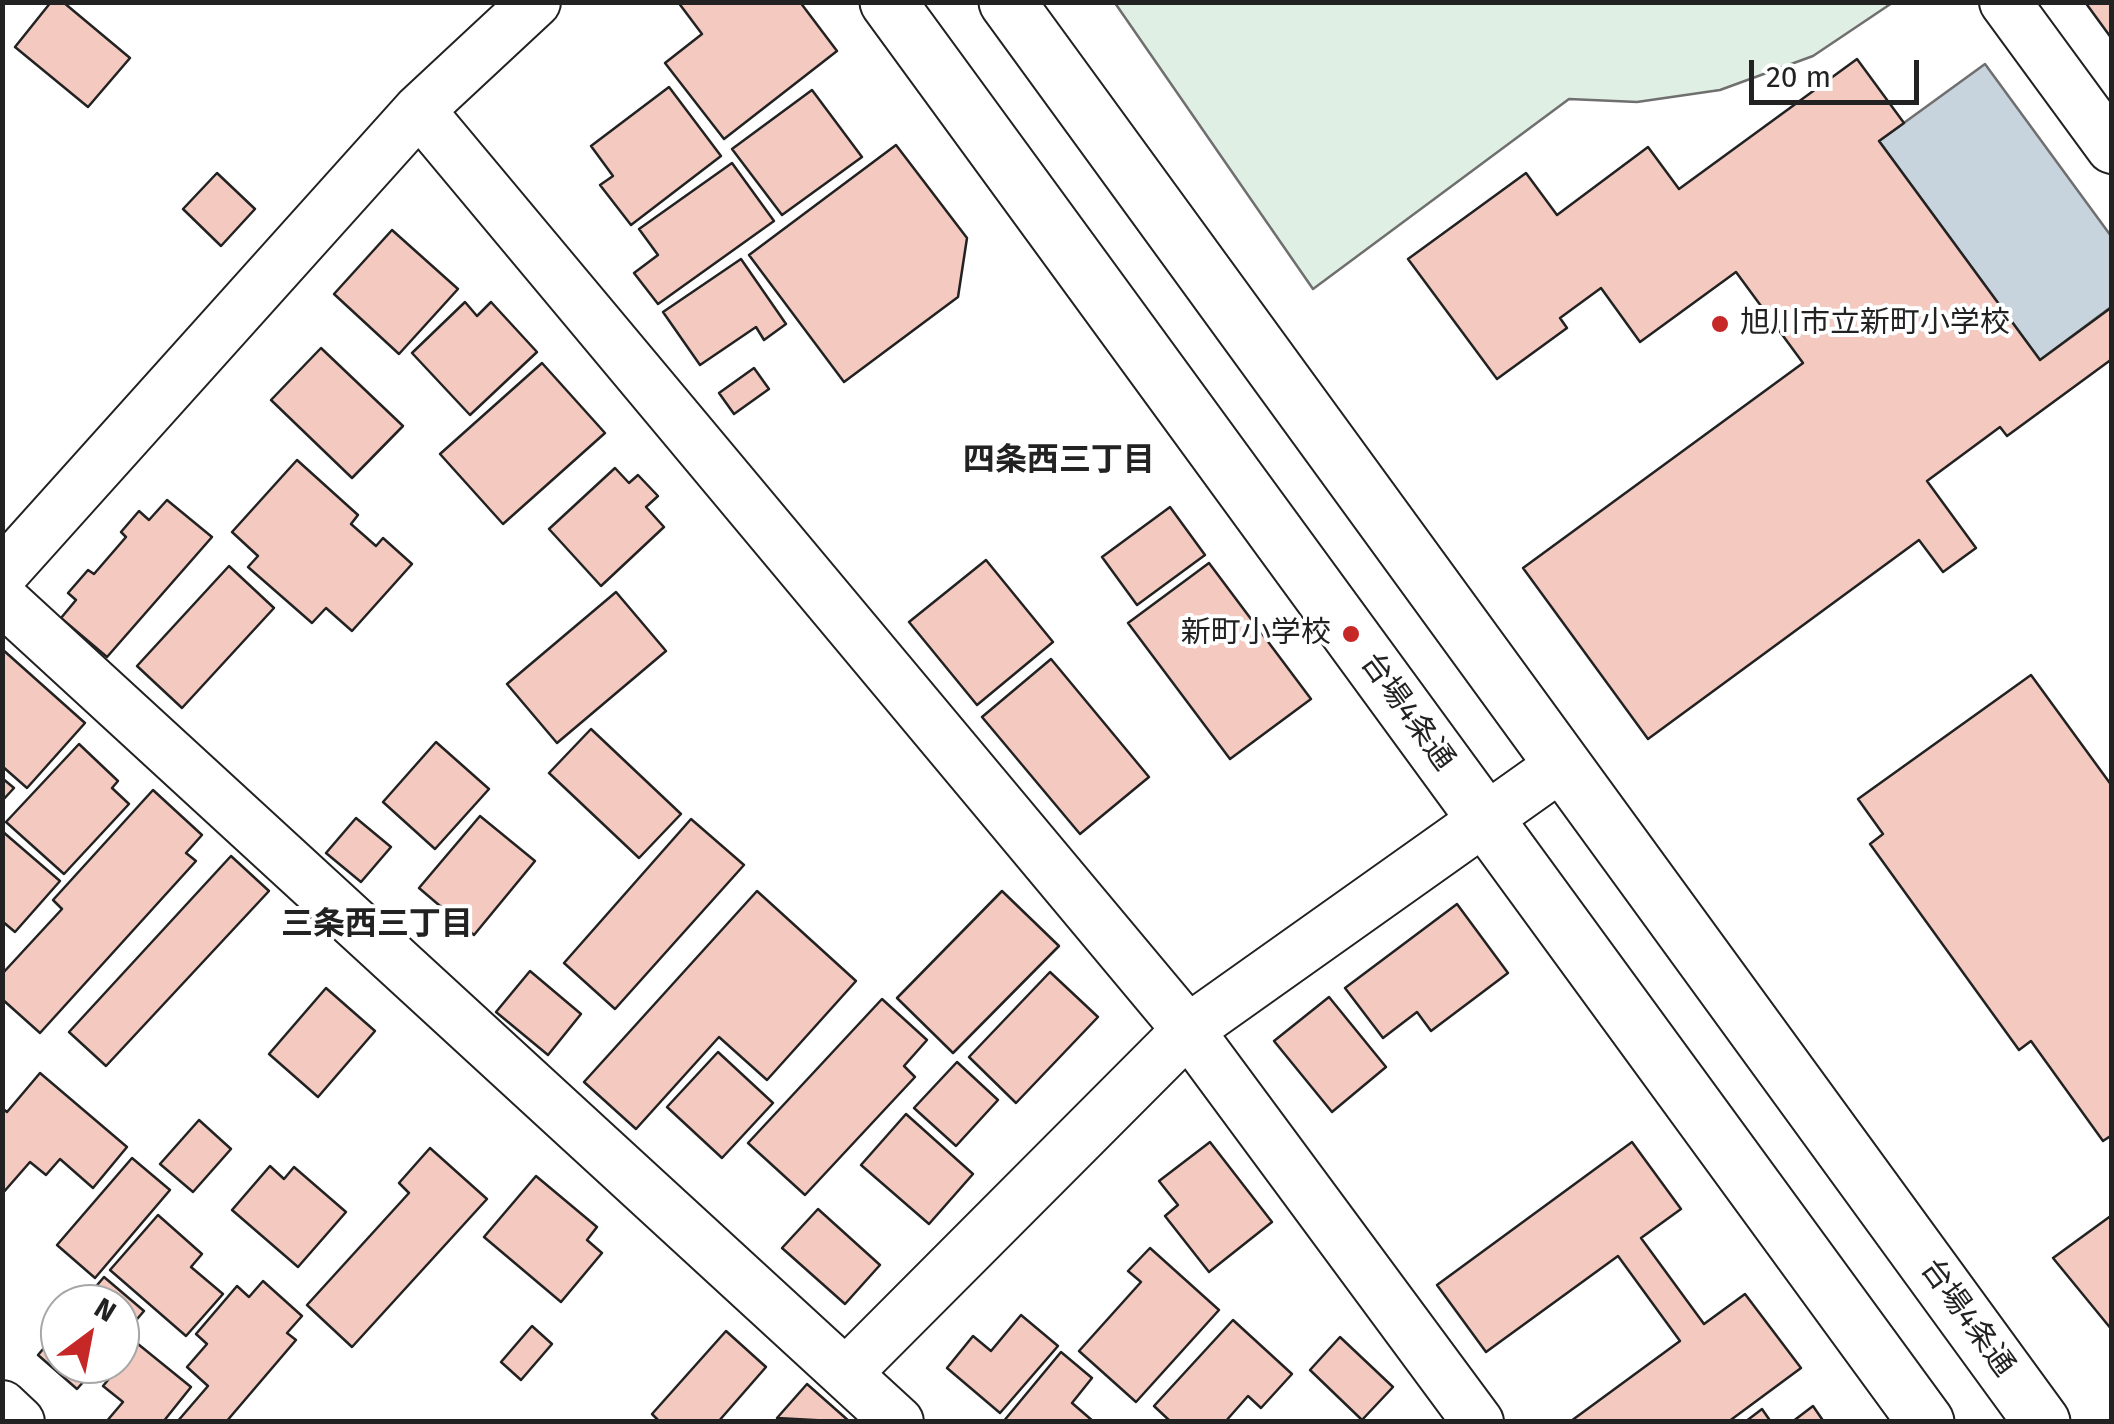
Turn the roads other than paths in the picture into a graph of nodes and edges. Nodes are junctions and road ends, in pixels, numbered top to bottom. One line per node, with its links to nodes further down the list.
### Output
1 (535, 2): 5 (street)
2 (888, 2): 10 (highway, 台場4条通)
3 (1007, 2): 9 (highway, 台場4条通)
4 (2005, 2): 6 (street)
5 (419, 110): 7 (street); 11 (street)
6 (2112, 148)
7 (2, 574)
8 (2, 599): 12 (street)
9 (1563, 764): 10 (street); 18 (highway, 台場4条通)
10 (1484, 817): 11 (street); 17 (highway, 台場4条通)
11 (1188, 1030): 12 (street); 16 (street)
12 (846, 1373): 15 (street)
13 (2, 1406): 14 (street)
14 (18, 1422)
15 (898, 1422)
16 (1478, 1422)
17 (1926, 1422)
18 (2042, 1422)

